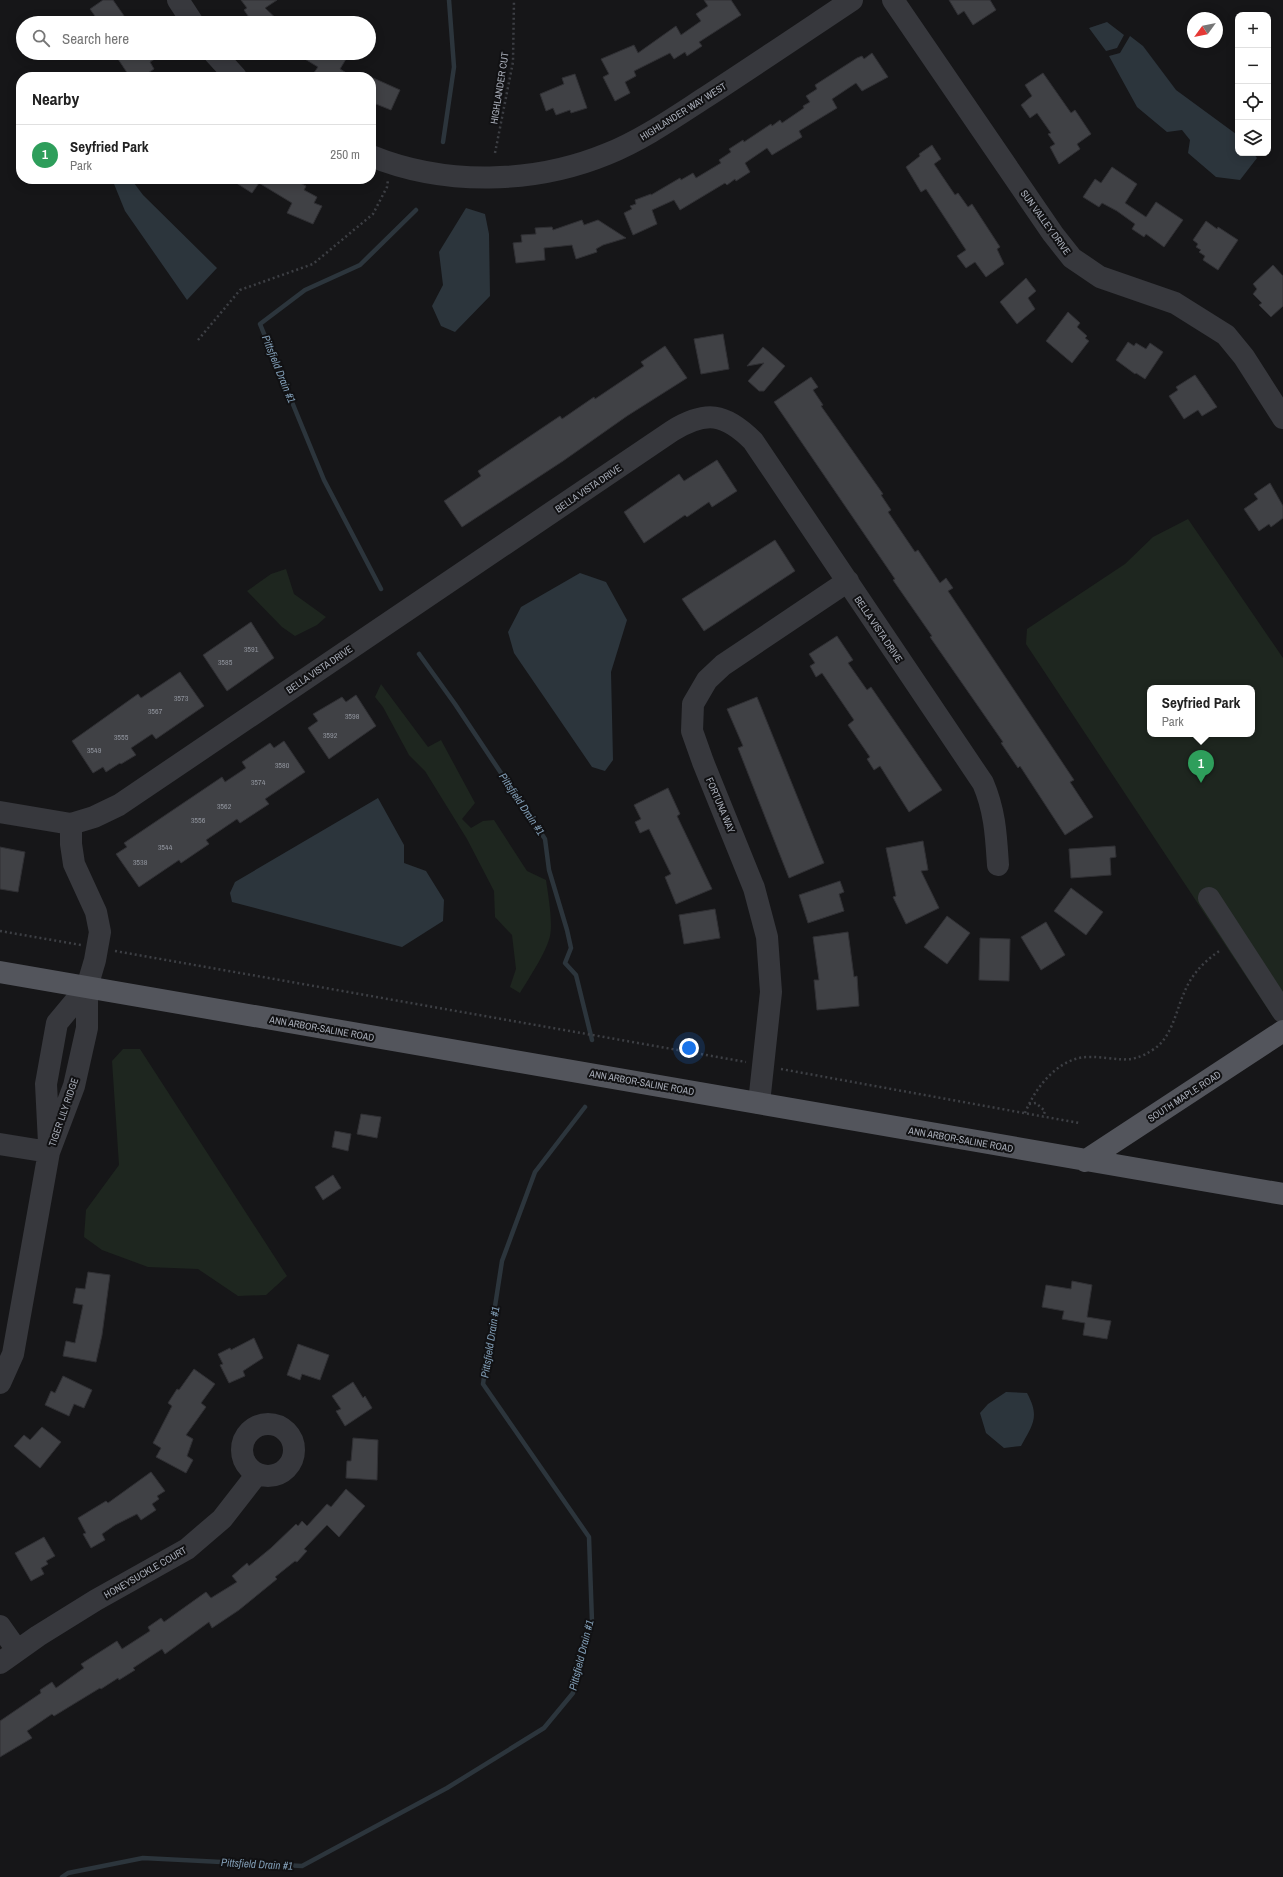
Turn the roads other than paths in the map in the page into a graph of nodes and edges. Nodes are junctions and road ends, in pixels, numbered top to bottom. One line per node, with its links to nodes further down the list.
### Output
1 (178, 0): 4 (street)
2 (852, 0): 7 (street, HIGHLANDER WAY WEST)
3 (893, 0): 8 (street, SUN VALLEY DRIVE)
4 (188, 16)
5 (220, 60): 6 (street)
6 (231, 72)
7 (381, 160)
8 (1283, 418)
9 (848, 581): 11 (street, BELLA VISTA DRIVE); 12 (street, BELLA VISTA DRIVE); 18 (street, FORTUNA WAY)
10 (0, 812): 11 (street, BELLA VISTA DRIVE)
11 (71, 824): 15 (street)
12 (998, 865)
13 (1209, 898): 16 (street)
14 (0, 972): 15 (main road, ANN ARBOR-SALINE ROAD)
15 (87, 987): 18 (main road, ANN ARBOR-SALINE ROAD); 20 (street, TIGER LILY RIDGE); 20 (street, TIGER LILY RIDGE)
16 (1283, 1012)
17 (1283, 1031): 21 (main road, SOUTH MAPLE ROAD)
18 (759, 1103): 21 (main road, ANN ARBOR-SALINE ROAD)
19 (0, 1144): 20 (street)
20 (49, 1152): 23 (street, TIGER LILY RIDGE)
21 (1085, 1161): 22 (main road, ANN ARBOR-SALINE ROAD)
22 (1283, 1194)
23 (0, 1383)
24 (258, 1474): 26 (street, HONEYSUCKLE COURT)
25 (0, 1626): 26 (street)
26 (9, 1656)

